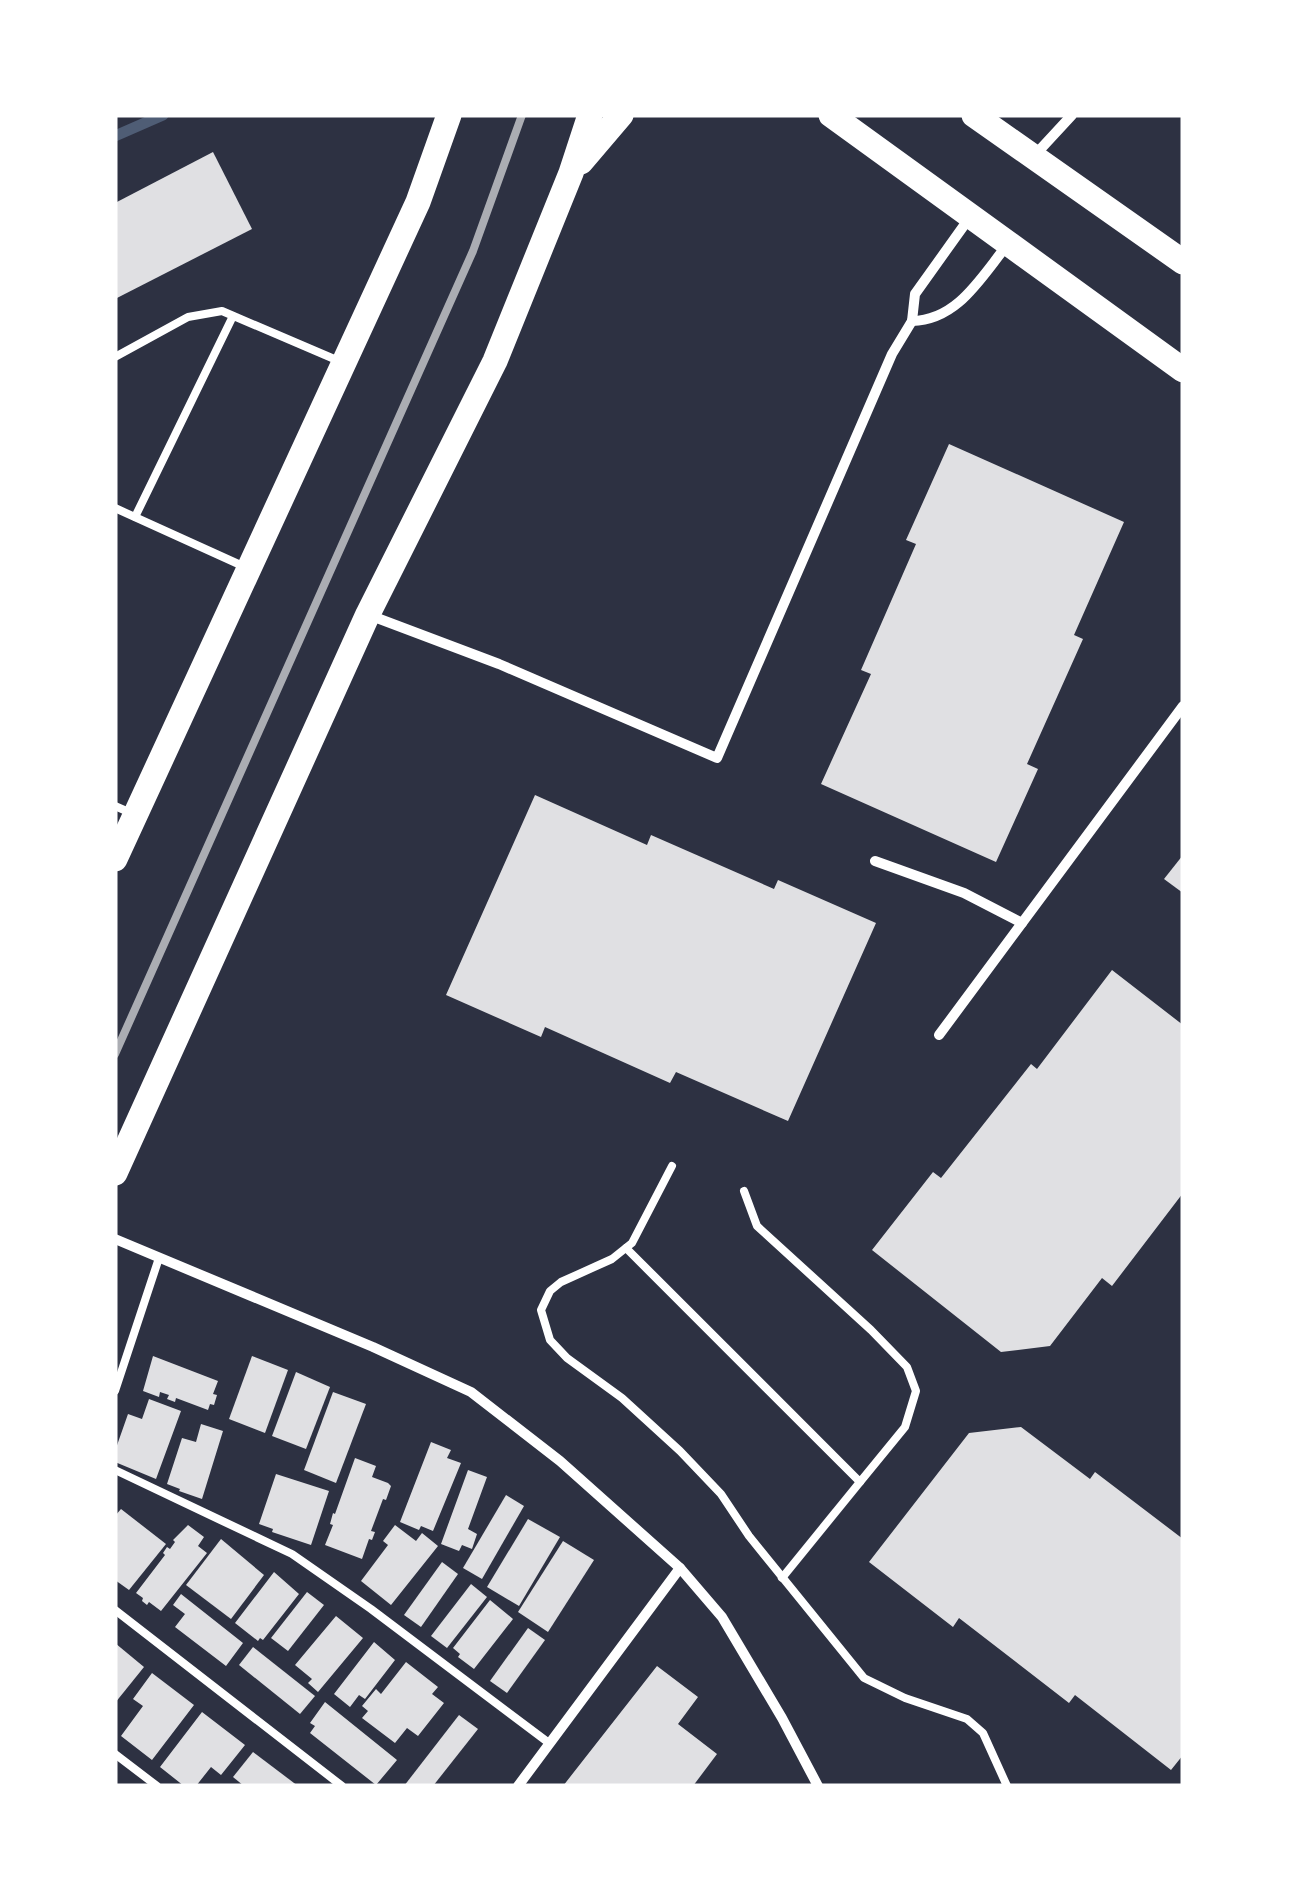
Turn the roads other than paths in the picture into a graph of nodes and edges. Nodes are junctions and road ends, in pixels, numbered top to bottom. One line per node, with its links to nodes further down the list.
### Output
1 (449, 115): 15 (main road)
2 (590, 115): 8 (main road)
3 (621, 115): 8 (main road)
4 (831, 115): 9 (main road)
5 (974, 115): 7 (main road)
6 (1072, 115): 7 (street)
7 (1032, 157): 11 (main road)
8 (571, 174): 20 (main road)
9 (970, 217): 10 (main road); 13 (street)
10 (1008, 244): 13 (street); 16 (main road)
11 (1183, 262)
12 (233, 316): 14 (lane); 15 (lane); 18 (lane)
13 (912, 322): 20 (street)
14 (115, 358)
15 (343, 363): 19 (main road)
16 (1183, 370)
17 (115, 508): 18 (lane)
18 (135, 517): 19 (lane)
19 (249, 568): 22 (main road)
20 (368, 614): 28 (main road)
21 (1183, 706): 25 (street)
22 (125, 810): 23 (main road)
23 (115, 859)
24 (875, 861): 25 (street)
25 (1022, 923): 26 (street)
26 (939, 1035)
27 (672, 1166): 31 (lane)
28 (115, 1174)
29 (744, 1190): 35 (lane)
30 (115, 1239): 32 (street)
31 (626, 1248): 35 (lane); 37 (lane)
32 (159, 1258): 33 (lane); 36 (street)
33 (115, 1391)
34 (115, 1470): 39 (lane)
35 (860, 1482): 37 (lane)
36 (680, 1568): 39 (street); 41 (street)
37 (782, 1578): 45 (lane)
38 (115, 1610): 43 (lane)
39 (549, 1742): 44 (street)
40 (115, 1754): 42 (lane)
41 (814, 1784)
42 (156, 1786)
43 (342, 1786)
44 (518, 1786)
45 (1008, 1786)

